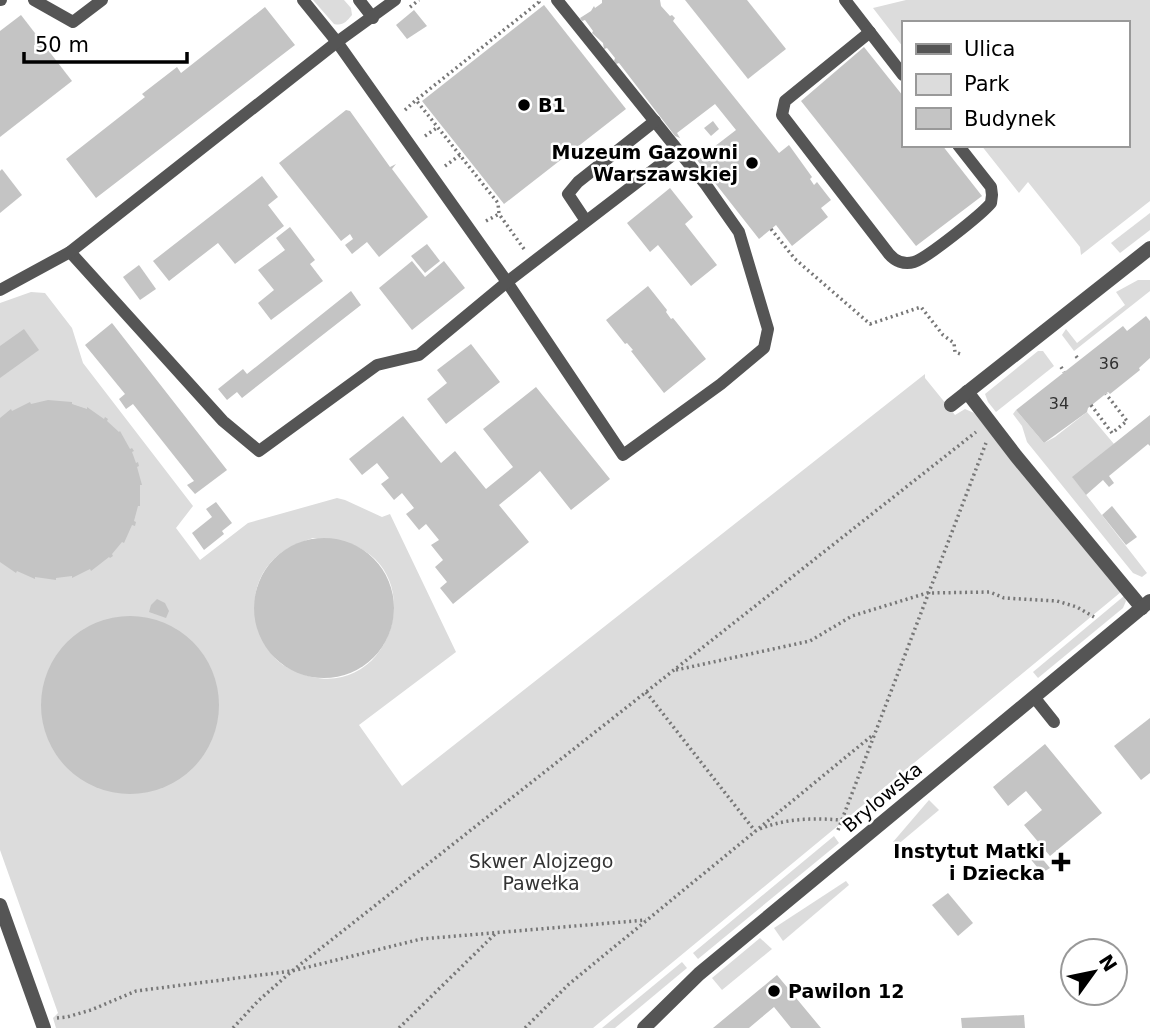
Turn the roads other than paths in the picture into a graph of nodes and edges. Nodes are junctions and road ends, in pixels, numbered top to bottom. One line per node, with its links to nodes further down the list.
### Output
1 (34, 0): 2 (lane)
2 (102, 0)
3 (303, 0): 10 (lane)
4 (359, 0): 8 (lane)
5 (395, 0): 8 (lane)
6 (557, 0): 12 (lane)
7 (851, 2): 9 (lane)
8 (373, 18): 10 (lane)
9 (870, 32): 11 (lane); 13 (lane)
10 (337, 42): 17 (lane); 18 (lane)
11 (902, 74)
12 (655, 121): 14 (lane); 15 (lane)
13 (960, 147)
14 (678, 150): 15 (lane); 18 (lane)
15 (586, 221): 18 (lane)
16 (1150, 248): 20 (street)
17 (70, 252): 18 (lane); 19 (lane)
18 (507, 282)
19 (0, 290)
20 (967, 392): 21 (street); 22 (street)
21 (951, 405)
22 (1146, 605): 23 (street, Brylowska)
23 (1034, 697): 24 (lane); 27 (street, Brylowska)
24 (1054, 722)
25 (0, 905): 26 (street)
26 (48, 1023)
27 (644, 1028)

